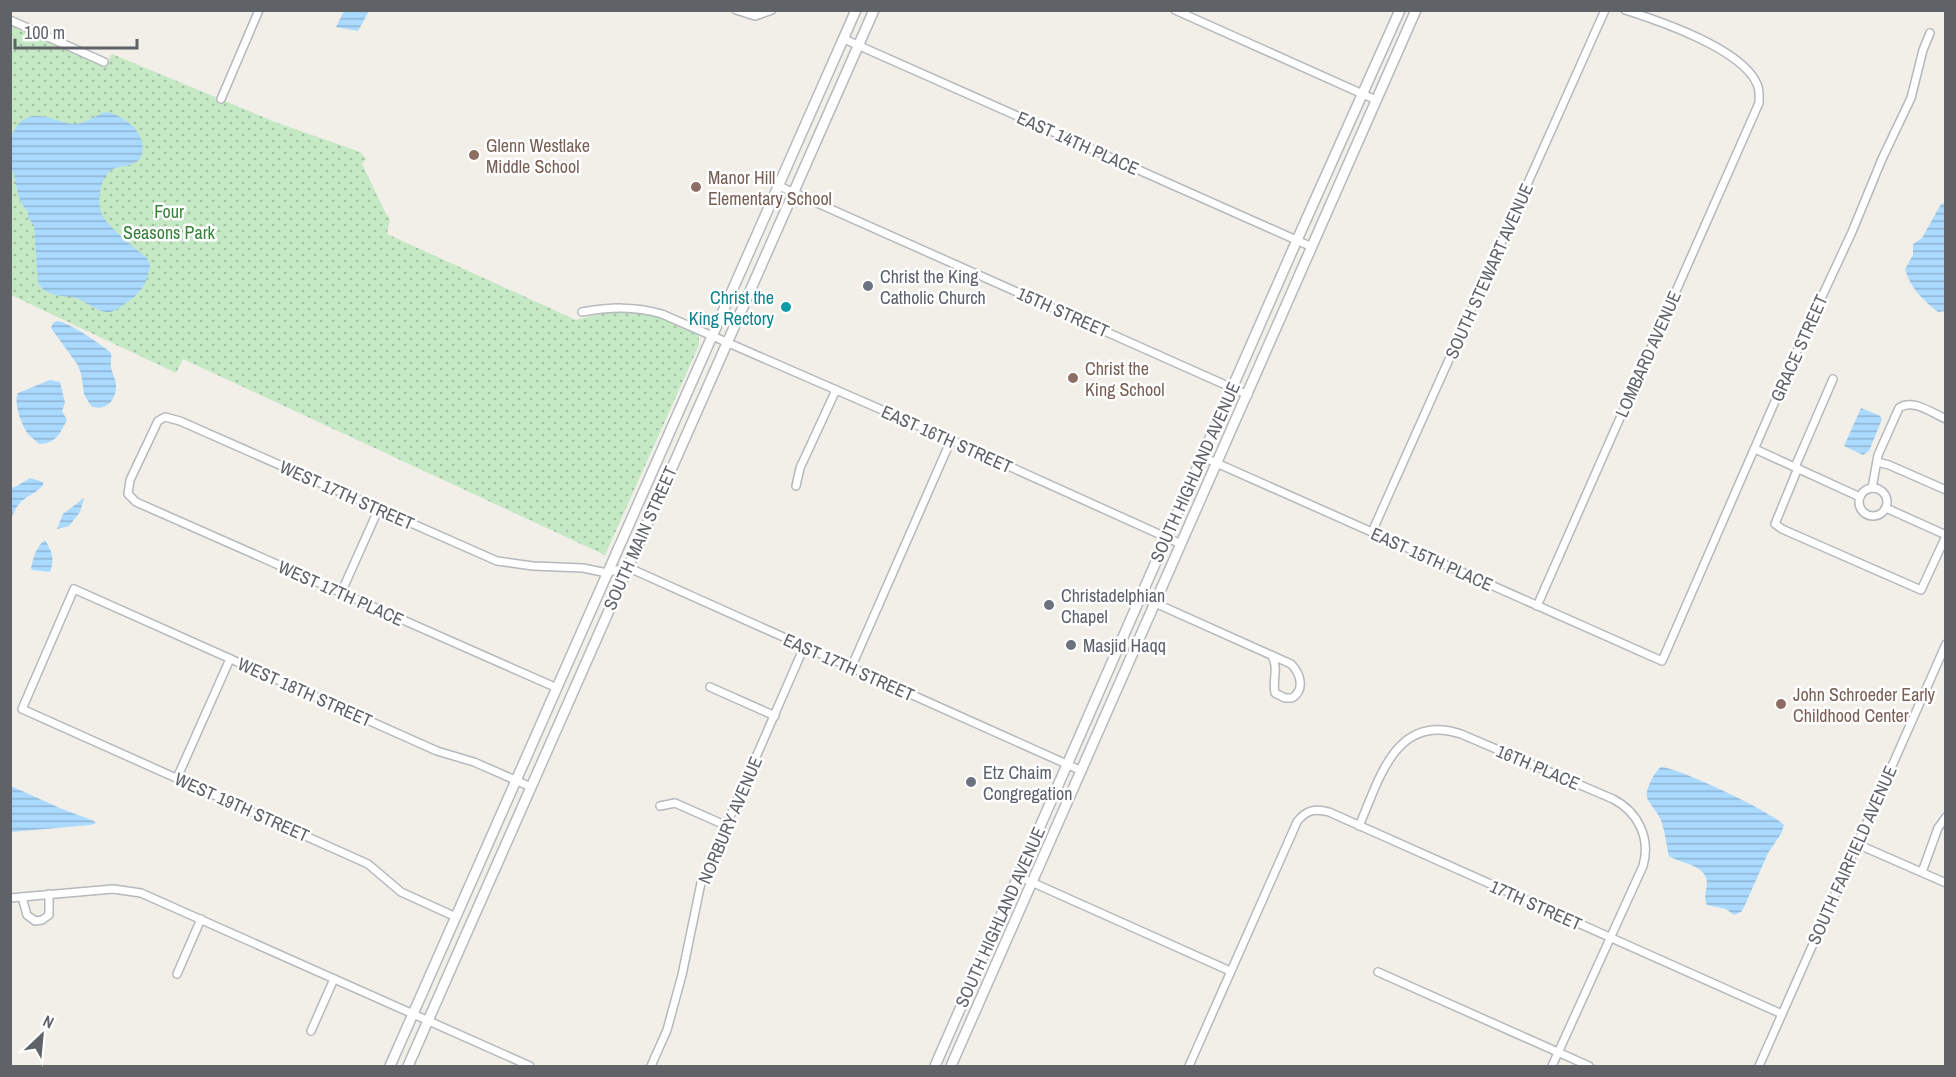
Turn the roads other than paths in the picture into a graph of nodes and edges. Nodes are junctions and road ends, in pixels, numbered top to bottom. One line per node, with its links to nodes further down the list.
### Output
1 (258, 10): 17 (street)
2 (736, 10): 3 (street)
3 (772, 10)
4 (856, 10): 13 (main road, SOUTH MAIN STREET)
5 (874, 10): 14 (main road, SOUTH MAIN STREET)
6 (1175, 10): 16 (street)
7 (1400, 10): 16 (main road, SOUTH HIGHLAND AVENUE)
8 (1416, 10): 18 (main road, SOUTH HIGHLAND AVENUE)
9 (1605, 10): 44 (street, SOUTH STEWART AVENUE)
10 (1625, 10): 53 (street, LOMBARD AVENUE)
11 (10, 20): 15 (street)
12 (1930, 33): 32 (street, GRACE STREET)
13 (844, 39): 14 (street, EAST 14TH PLACE); 19 (main road, SOUTH MAIN STREET)
14 (859, 45): 20 (main road, SOUTH MAIN STREET); 21 (street, EAST 14TH PLACE)
15 (104, 62)
16 (1362, 94): 18 (street); 21 (main road, SOUTH HIGHLAND AVENUE)
17 (221, 99)
18 (1376, 100): 22 (main road, SOUTH HIGHLAND AVENUE)
19 (778, 186): 20 (street, 15TH STREET); 24 (main road, SOUTH MAIN STREET)
20 (792, 192): 25 (main road, SOUTH MAIN STREET); 27 (street, 15TH STREET)
21 (1297, 240): 22 (street, EAST 14TH PLACE); 27 (main road, SOUTH HIGHLAND AVENUE)
22 (1312, 247): 29 (main road, SOUTH HIGHLAND AVENUE)
23 (582, 312): 24 (street, EAST 16TH STREET)
24 (712, 336): 25 (street, EAST 16TH STREET); 49 (main road, SOUTH MAIN STREET)
25 (727, 342): 28 (street, EAST 16TH STREET); 48 (main road, SOUTH MAIN STREET)
26 (1833, 379): 36 (street)
27 (1233, 388): 29 (street, 15TH STREET); 33 (main road, SOUTH HIGHLAND AVENUE)
28 (836, 390): 31 (street, EAST 16TH STREET); 37 (street)
29 (1248, 395): 35 (main road, SOUTH HIGHLAND AVENUE)
30 (1946, 419): 34 (street)
31 (951, 440): 46 (street, EAST 16TH STREET); 59 (street)
32 (1755, 449): 36 (street); 58 (street, GRACE STREET)
33 (1203, 457): 35 (street, EAST 15TH PLACE); 46 (main road, SOUTH HIGHLAND AVENUE)
34 (1877, 462): 38 (street); 39 (street)
35 (1217, 464): 44 (street, EAST 15TH PLACE); 47 (main road, SOUTH HIGHLAND AVENUE)
36 (1796, 468): 41 (street); 45 (street)
37 (796, 486)
38 (1872, 488): 41 (street); 43 (street)
39 (1946, 490)
40 (129, 494): 42 (street, WEST 17TH STREET); 50 (street, WEST 17TH PLACE)
41 (1860, 497): 43 (street)
42 (379, 508): 49 (street, WEST 17TH STREET); 50 (street)
43 (1886, 508): 45 (street)
44 (1372, 532): 53 (street, EAST 15TH PLACE)
45 (1946, 536)
46 (1166, 538): 47 (street, EAST 16TH STREET); 51 (main road, SOUTH HIGHLAND AVENUE)
47 (1181, 544): 52 (main road, SOUTH HIGHLAND AVENUE)
48 (627, 567): 49 (street, WEST 17TH STREET); 55 (street, EAST 17TH STREET); 68 (main road, SOUTH MAIN STREET)
49 (607, 573): 61 (main road, SOUTH MAIN STREET)
50 (341, 593): 61 (street, WEST 17TH PLACE)
51 (1140, 597): 52 (street); 64 (main road, SOUTH HIGHLAND AVENUE)
52 (1155, 603): 56 (street); 65 (main road, SOUTH HIGHLAND AVENUE)
53 (1537, 606): 58 (street, EAST 15TH PLACE)
54 (1946, 644): 73 (street, SOUTH FAIRFIELD AVENUE)
55 (804, 647): 59 (street, EAST 17TH STREET); 63 (street, NORBURY AVENUE)
56 (1272, 656): 56 (street)
57 (230, 659): 62 (street, WEST 18TH STREET); 66 (street); 67 (street, WEST 18TH STREET)
58 (1662, 661)
59 (851, 668): 64 (street, EAST 17TH STREET)
60 (710, 687): 63 (street)
61 (557, 688): 67 (main road, SOUTH MAIN STREET)
62 (22, 709): 66 (street, WEST 19TH STREET)
63 (775, 716): 71 (street, NORBURY AVENUE)
64 (1067, 765): 65 (street, EAST 17TH STREET); 75 (main road, SOUTH HIGHLAND AVENUE)
65 (1082, 771): 76 (main road, SOUTH HIGHLAND AVENUE)
66 (177, 778): 81 (street, WEST 19TH STREET)
67 (516, 780): 68 (street, WEST 18TH STREET); 81 (main road, SOUTH MAIN STREET)
68 (531, 787): 90 (main road, SOUTH MAIN STREET)
69 (660, 806): 71 (street)
70 (1946, 817): 74 (street)
71 (727, 826): 96 (street, NORBURY AVENUE)
72 (1359, 826): 83 (street, 17TH STREET); 83 (street, 16TH PLACE); 84 (street, 17TH STREET)
73 (1857, 844): 74 (street); 89 (street, SOUTH FAIRFIELD AVENUE)
74 (1922, 872): 77 (street)
75 (1018, 876): 76 (street); 97 (main road, SOUTH HIGHLAND AVENUE)
76 (1032, 882): 84 (street); 98 (main road, SOUTH HIGHLAND AVENUE)
77 (1946, 883)
78 (49, 894): 79 (street); 79 (street); 82 (street)
79 (22, 897): 80 (street)
80 (10, 898)
81 (456, 917): 88 (main road, SOUTH MAIN STREET)
82 (201, 919): 86 (street); 87 (street)
83 (1611, 938): 89 (street, 17TH STREET); 92 (street, 16TH PLACE)
84 (1230, 971): 99 (street)
85 (1378, 972): 92 (street)
86 (177, 974)
87 (334, 979): 88 (street); 91 (street)
88 (413, 1014): 90 (street); 93 (main road, SOUTH MAIN STREET)
89 (1782, 1014): 102 (street, SOUTH FAIRFIELD AVENUE)
90 (428, 1021): 94 (main road, SOUTH MAIN STREET); 95 (street)
91 (311, 1031)
92 (1558, 1053): 100 (street, 16TH PLACE); 101 (street)
93 (390, 1066)
94 (408, 1066)
95 (530, 1066)
96 (651, 1066)
97 (935, 1066)
98 (951, 1066)
99 (1189, 1066)
100 (1552, 1066)
101 (1589, 1066)
102 (1759, 1066)

